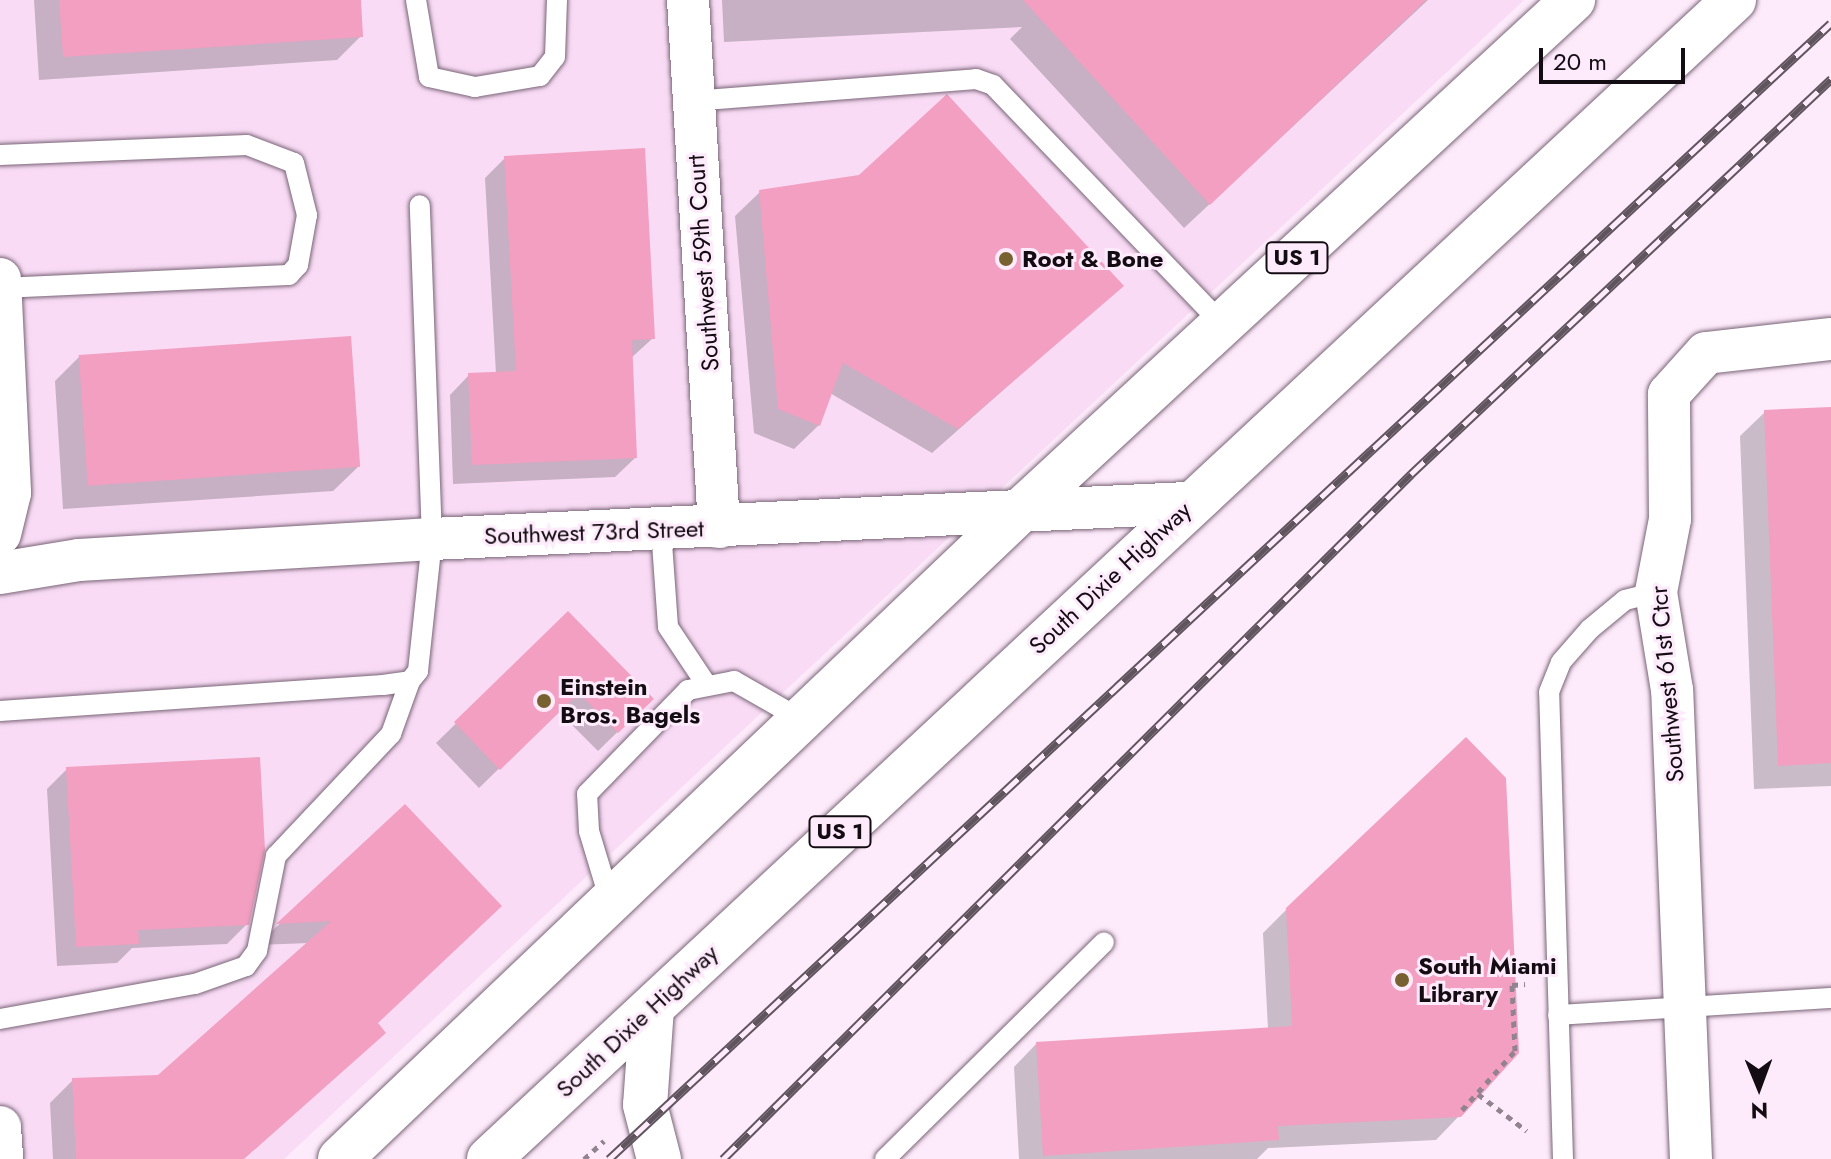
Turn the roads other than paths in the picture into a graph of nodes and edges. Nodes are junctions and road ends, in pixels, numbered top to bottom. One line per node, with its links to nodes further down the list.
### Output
1 (416, 0): 2 (lane)
2 (557, 0)
3 (688, 0): 6 (street, Southwest 59th Court)
4 (1573, 0): 11 (highway, US 1)
5 (1734, 0): 13 (highway, South Dixie Highway / US 1)
6 (692, 101): 11 (lane); 15 (street, Southwest 59th Court)
7 (0, 155): 10 (lane)
8 (420, 205): 18 (lane)
9 (0, 279): 10 (street)
10 (0, 288): 17 (street)
11 (1224, 326): 14 (highway, US 1)
12 (1831, 339): 20 (street, Southwest 61st Ctcr)
13 (1188, 503): 14 (street, Southwest 73rd Street); 29 (highway, South Dixie Highway / US 1)
14 (1018, 513): 15 (street, Southwest 73rd Street); 24 (highway, US 1)
15 (719, 527): 16 (street, Southwest 73rd Street)
16 (661, 529): 18 (street, Southwest 73rd Street); 22 (lane)
17 (0, 534)
18 (432, 539): 19 (street, Southwest 73rd Street); 21 (lane)
19 (0, 573)
20 (1656, 592): 28 (street, Southwest 61st Ctcr); 30 (lane)
21 (410, 681): 23 (lane); 31 (lane)
22 (704, 681): 24 (lane); 25 (lane)
23 (0, 711)
24 (804, 721): 25 (highway, US 1)
25 (611, 904): 34 (highway, US 1)
26 (1104, 942): 37 (lane)
27 (1831, 998): 28 (lane)
28 (1685, 1007): 30 (lane); 39 (street, Southwest 61st Ctcr)
29 (652, 1008): 35 (highway, South Dixie Highway / US 1); 36 (highway)
30 (1558, 1015): 38 (lane)
31 (0, 1019)
32 (0, 1127): 33 (street)
33 (2, 1159)
34 (340, 1159)
35 (489, 1159)
36 (659, 1159)
37 (885, 1159)
38 (1563, 1159)
39 (1691, 1159)

